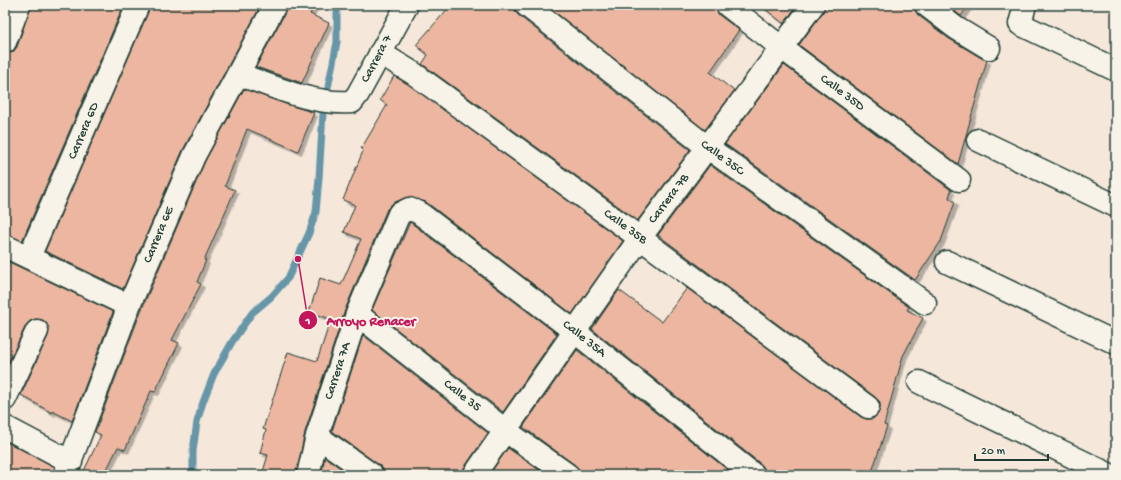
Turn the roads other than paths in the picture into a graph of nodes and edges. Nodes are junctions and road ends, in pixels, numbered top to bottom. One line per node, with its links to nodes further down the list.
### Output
1 (19, 5): 10 (street)
2 (138, 5): 23 (street, Carrera 6D)
3 (275, 5): 15 (street, Carrera 6E)
4 (407, 5): 13 (street, Carrera 7)
5 (526, 5): 17 (street, Calle 35C)
6 (727, 5): 11 (street, Calle 35D)
7 (813, 5): 11 (street, Carrera 7B)
8 (926, 5): 12 (street)
9 (1025, 5): 14 (street)
10 (5, 42)
11 (782, 48): 17 (street, Carrera 7B); 18 (street, Calle 35D)
12 (989, 48)
13 (380, 53): 15 (street, Carrera 7); 21 (street, Calle 35B)
14 (1116, 70)
15 (238, 74): 26 (street, Carrera 6E)
16 (978, 140): 19 (street)
17 (707, 148): 21 (street, Carrera 7B); 25 (street, Calle 35C)
18 (958, 180)
19 (1116, 206)
20 (408, 209): 27 (street, Carrera 7A); 28 (street, Calle 35A)
21 (640, 238): 28 (street, Carrera 7B); 33 (street, Calle 35B)
22 (5, 246): 23 (street)
23 (29, 257): 26 (street)
24 (947, 262): 30 (street)
25 (925, 303)
26 (129, 306): 37 (street, Carrera 6E)
27 (357, 314): 35 (street, Calle 35); 36 (street, Carrera 7A)
28 (574, 330): 35 (street, Carrera 7B); 42 (street, Calle 35A)
29 (37, 331): 32 (street)
30 (1116, 343)
31 (919, 382): 43 (street)
32 (5, 399)
33 (868, 407)
34 (5, 427): 37 (street)
35 (506, 431): 40 (street, Carrera 7B); 41 (street, Calle 35)
36 (317, 436): 38 (street, Carrera 7A); 39 (street)
37 (68, 468)
38 (308, 475)
39 (372, 475)
40 (474, 475)
41 (568, 475)
42 (754, 475)
43 (1110, 475)

